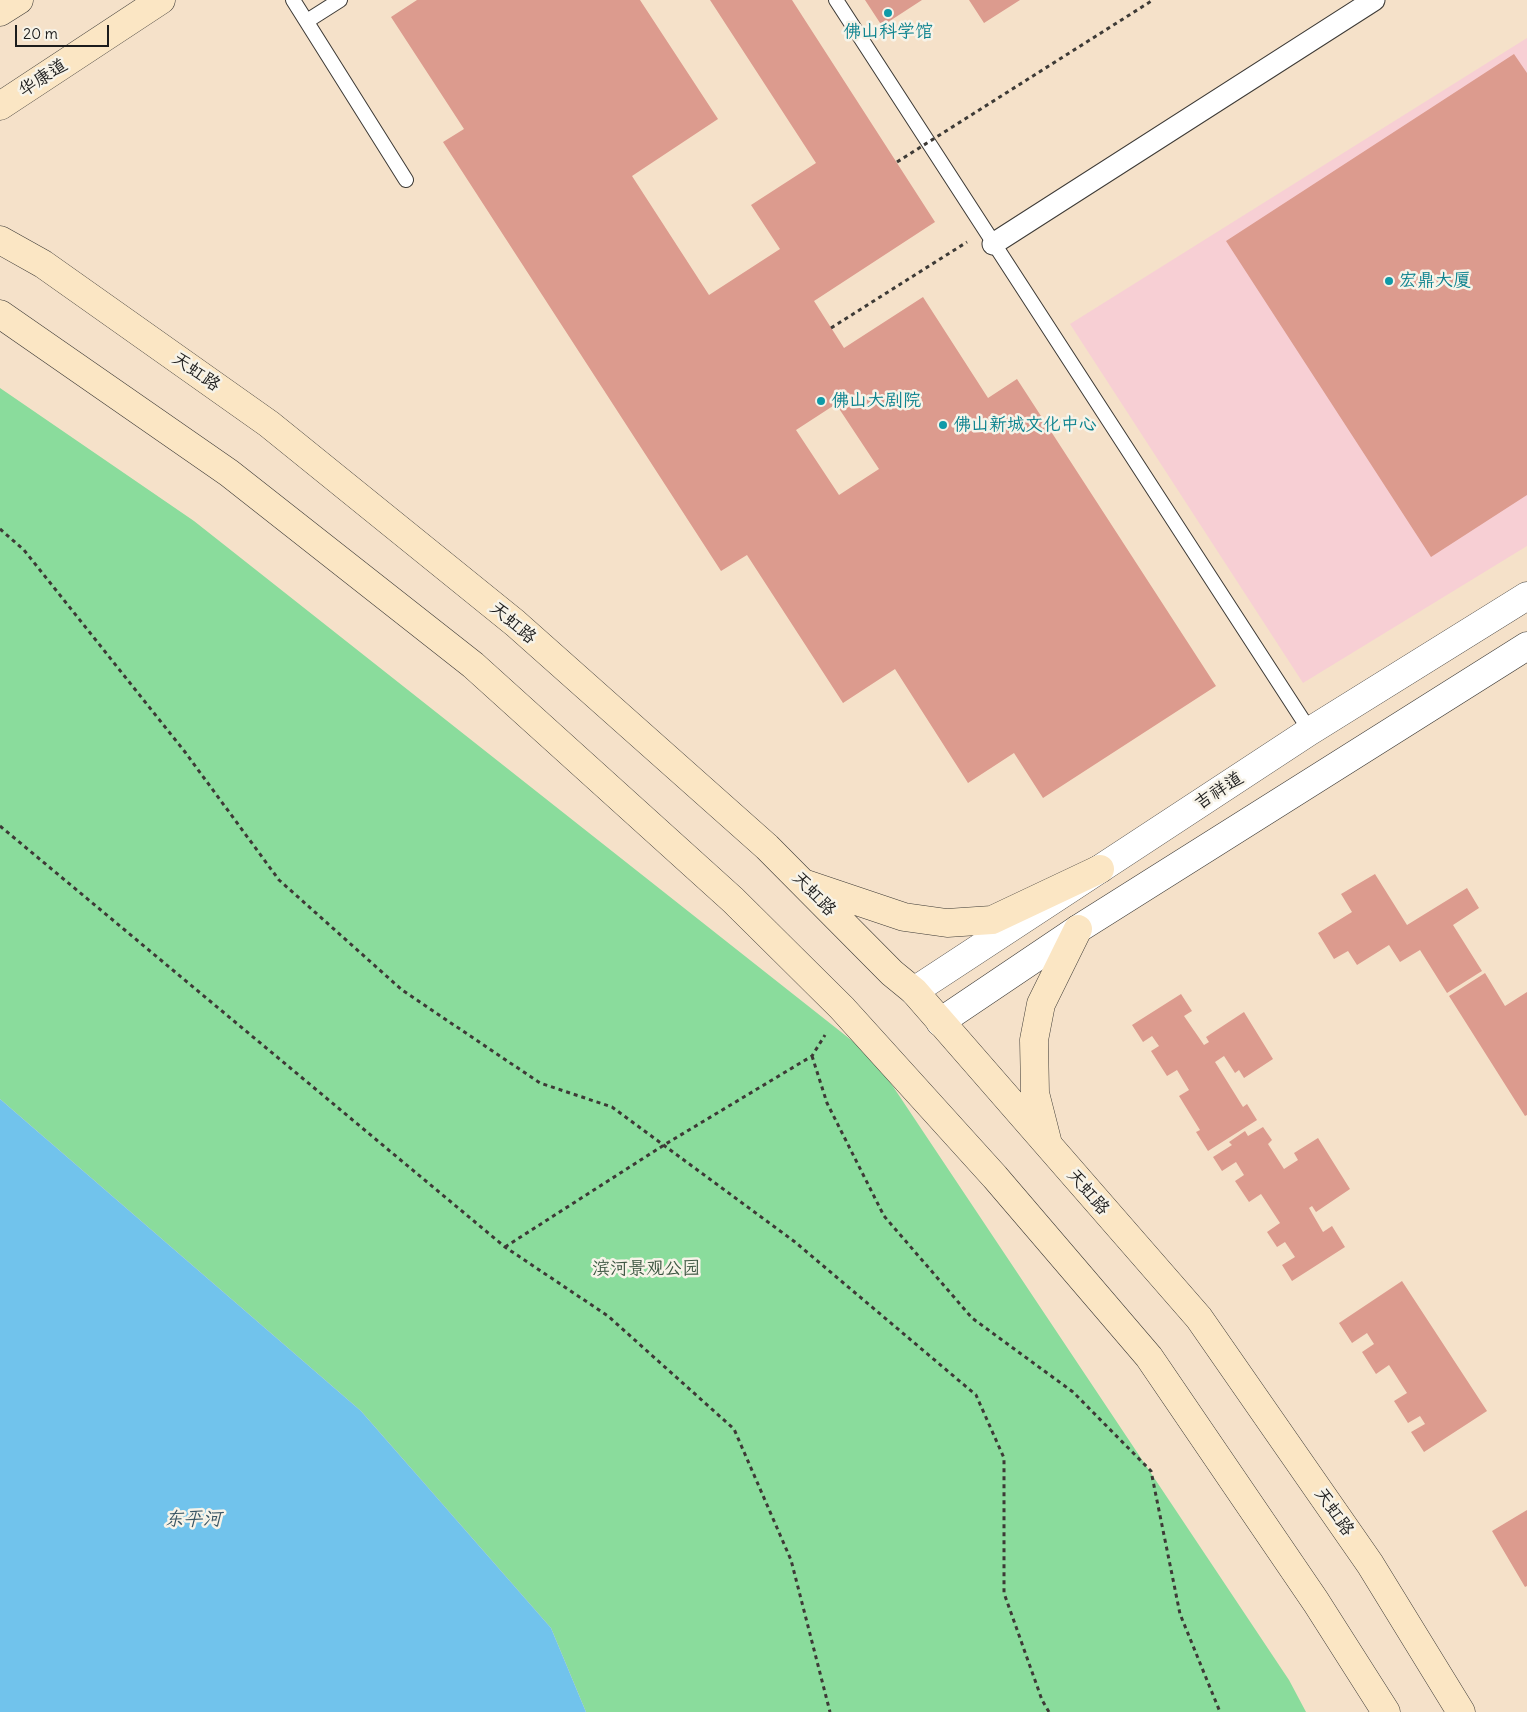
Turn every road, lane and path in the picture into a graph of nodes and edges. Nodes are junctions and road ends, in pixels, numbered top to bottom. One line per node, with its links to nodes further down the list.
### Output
1 (19, 0): 8 (main road)
2 (161, 0): 10 (main road, 华康道)
3 (293, 0): 9 (lane)
4 (340, 0): 9 (lane)
5 (836, 0): 13 (lane)
6 (1153, 0): 11 (path, bridge)
7 (1374, 0): 13 (street)
8 (0, 12)
9 (307, 21): 12 (lane)
10 (0, 106)
11 (897, 162)
12 (406, 180)
13 (989, 237): 16 (path); 20 (lane)
14 (0, 240): 23 (main road, 天虹路)
15 (0, 314): 26 (main road)
16 (831, 328)
17 (0, 529): 29 (path)
18 (1527, 596): 20 (street, 吉祥道)
19 (1527, 646): 24 (street)
20 (1310, 731): 22 (street, 吉祥道)
21 (0, 826): 31 (path)
22 (1100, 869): 23 (main road); 25 (street, 吉祥道)
23 (803, 883): 25 (main road, 天虹路)
24 (1078, 929): 27 (street); 30 (main road)
25 (914, 991): 27 (main road, 天虹路)
26 (842, 1008): 28 (path); 35 (main road)
27 (940, 1022): 30 (main road, 天虹路)
28 (812, 1056): 29 (path); 34 (path)
29 (664, 1145): 31 (path); 33 (path)
30 (1049, 1148): 36 (main road, 天虹路)
31 (505, 1247): 32 (path)
32 (830, 1712)
33 (1049, 1712)
34 (1220, 1712)
35 (1386, 1712)
36 (1461, 1712)

